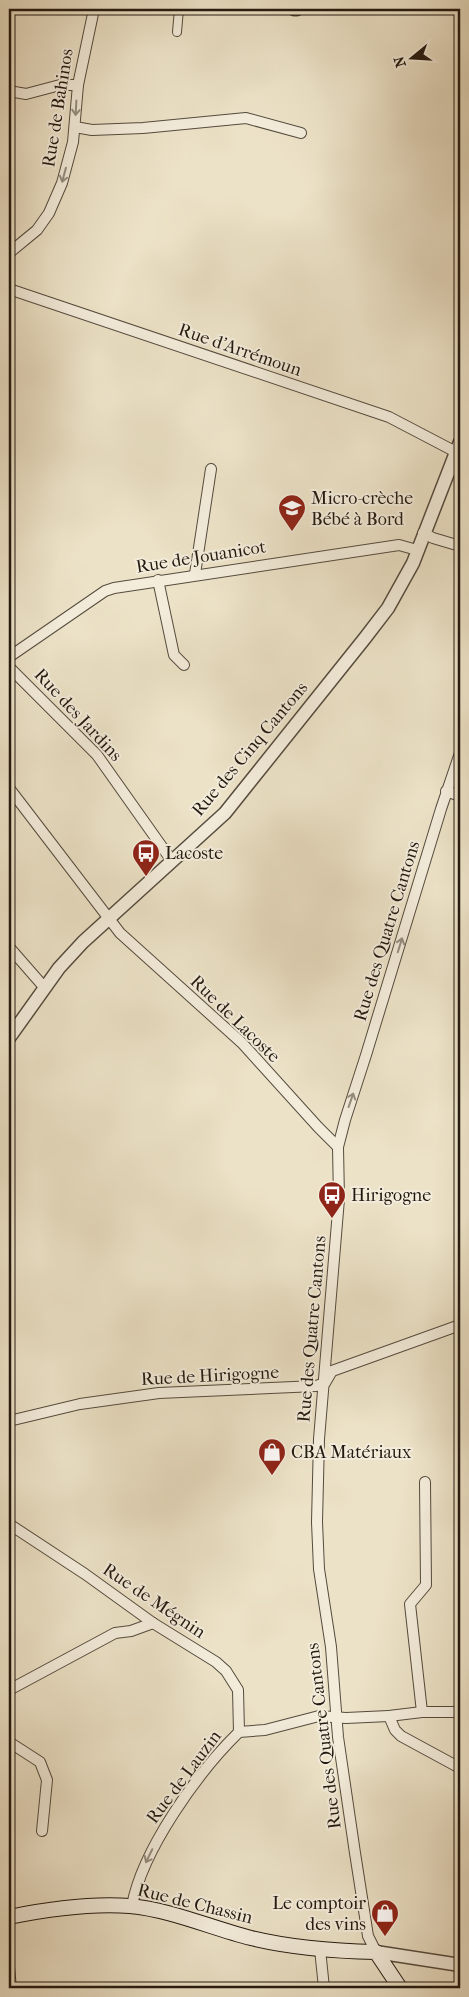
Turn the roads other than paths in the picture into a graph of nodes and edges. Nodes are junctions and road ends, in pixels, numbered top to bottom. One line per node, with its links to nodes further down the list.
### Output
1 (94, 9): 4 (street, Rue de Bahinos)
2 (179, 9): 3 (street)
3 (177, 32)
4 (78, 85): 5 (street); 6 (street, Rue de Bahinos, one-way to 6)
5 (9, 91)
6 (75, 127): 7 (street); 8 (street, Rue de Bahinos, one-way to 8)
7 (300, 133)
8 (9, 253)
9 (9, 289): 10 (street, Rue d'Arrémoun)
10 (458, 447): 12 (street, Rue des Cinq Cantons)
11 (211, 469): 15 (street)
12 (423, 533): 13 (street); 14 (street, Rue des Cinq Cantons)
13 (460, 546)
14 (417, 550): 15 (street, Rue de Jouanicot); 24 (street, Rue des Cinq Cantons)
15 (195, 574): 16 (street, Rue de Jouanicot)
16 (158, 580): 17 (street, Rue de Jouanicot); 18 (street)
17 (9, 656)
18 (184, 665)
19 (9, 667): 24 (street, Rue des Jardins)
20 (460, 753): 22 (street, Rue des Quatre Cantons)
21 (9, 788): 25 (street, Rue de Lacoste)
22 (446, 791): 23 (street); 29 (street, Rue des Quatre Cantons, one-way to 22)
23 (460, 796)
24 (172, 861): 25 (street, Rue des Cinq Cantons)
25 (107, 918): 27 (street, Rue des Cinq Cantons); 29 (street, Rue de Lacoste)
26 (9, 947): 27 (street)
27 (44, 987): 28 (street, Rue des Cinq Cantons)
28 (9, 1038)
29 (338, 1147): 31 (street, Rue des Quatre Cantons)
30 (460, 1325): 31 (street)
31 (325, 1383): 32 (street, Rue de Hirigogne); 40 (street, Rue des Quatre Cantons)
32 (9, 1421)
33 (425, 1482): 37 (street)
34 (9, 1524): 35 (street, Rue de Mégnin)
35 (153, 1623): 36 (street); 41 (street, Rue de Mégnin)
36 (9, 1690)
37 (422, 1712): 38 (street, Rue de Lauzin); 39 (street, Rue de Lauzin)
38 (460, 1712)
39 (389, 1716): 40 (street, Rue de Lauzin); 43 (street)
40 (336, 1718): 41 (street, Rue de Lauzin); 48 (street, Rue des Quatre Cantons)
41 (239, 1732): 45 (street, Rue de Lauzin, one-way to 45)
42 (9, 1742): 44 (street)
43 (460, 1768)
44 (42, 1831)
45 (132, 1906): 46 (main road, Rue de Chassin); 47 (main road, Rue de Chassin)
46 (9, 1917)
47 (320, 1949): 48 (main road, Rue de Chassin); 52 (street)
48 (376, 1952): 49 (street, Rue de Chassin); 53 (main road)
49 (460, 1965)
50 (9, 1967): 51 (street)
51 (11, 1988)
52 (324, 1988)
53 (400, 1988)

